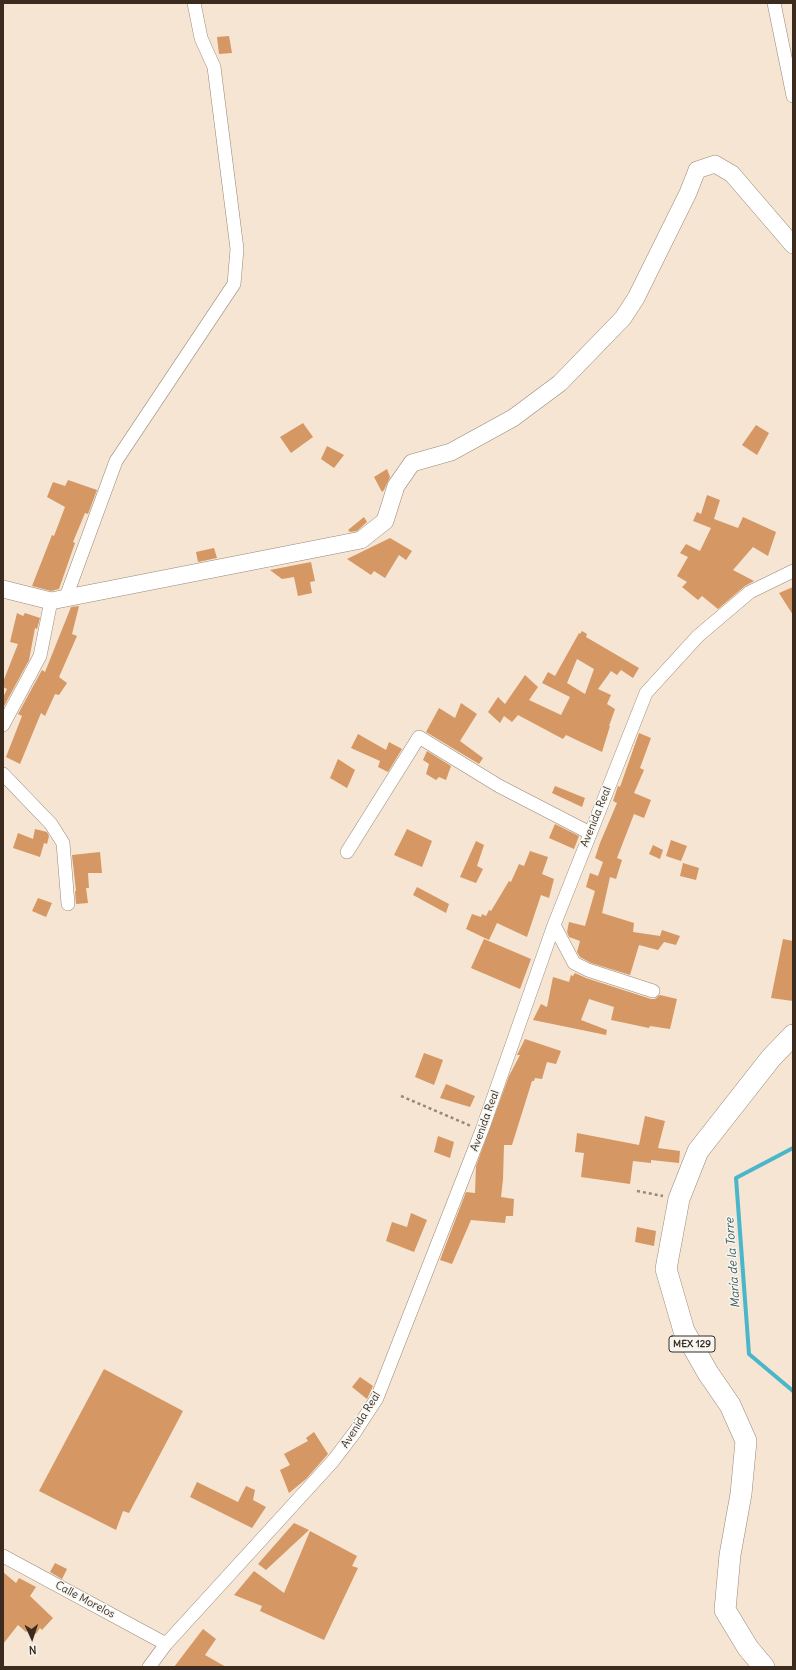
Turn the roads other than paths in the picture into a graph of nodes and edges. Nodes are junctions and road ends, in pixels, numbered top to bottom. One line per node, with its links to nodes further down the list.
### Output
1 (194, 3): 7 (street)
2 (774, 3): 3 (street)
3 (793, 96)
4 (793, 244): 7 (street)
5 (793, 571): 10 (street, Avenida Real)
6 (3, 589): 7 (street)
7 (58, 599): 8 (street)
8 (3, 725)
9 (3, 774): 12 (street)
10 (590, 833): 11 (street); 13 (street, Avenida Real)
11 (347, 852)
12 (68, 904)
13 (554, 924): 14 (street); 17 (street, Avenida Real)
14 (653, 991)
15 (793, 1036): 19 (main road, MEX 129)
16 (3, 1556): 17 (street, Calle Morelos)
17 (166, 1644): 18 (street, Avenida Real)
18 (149, 1667)
19 (764, 1667)

